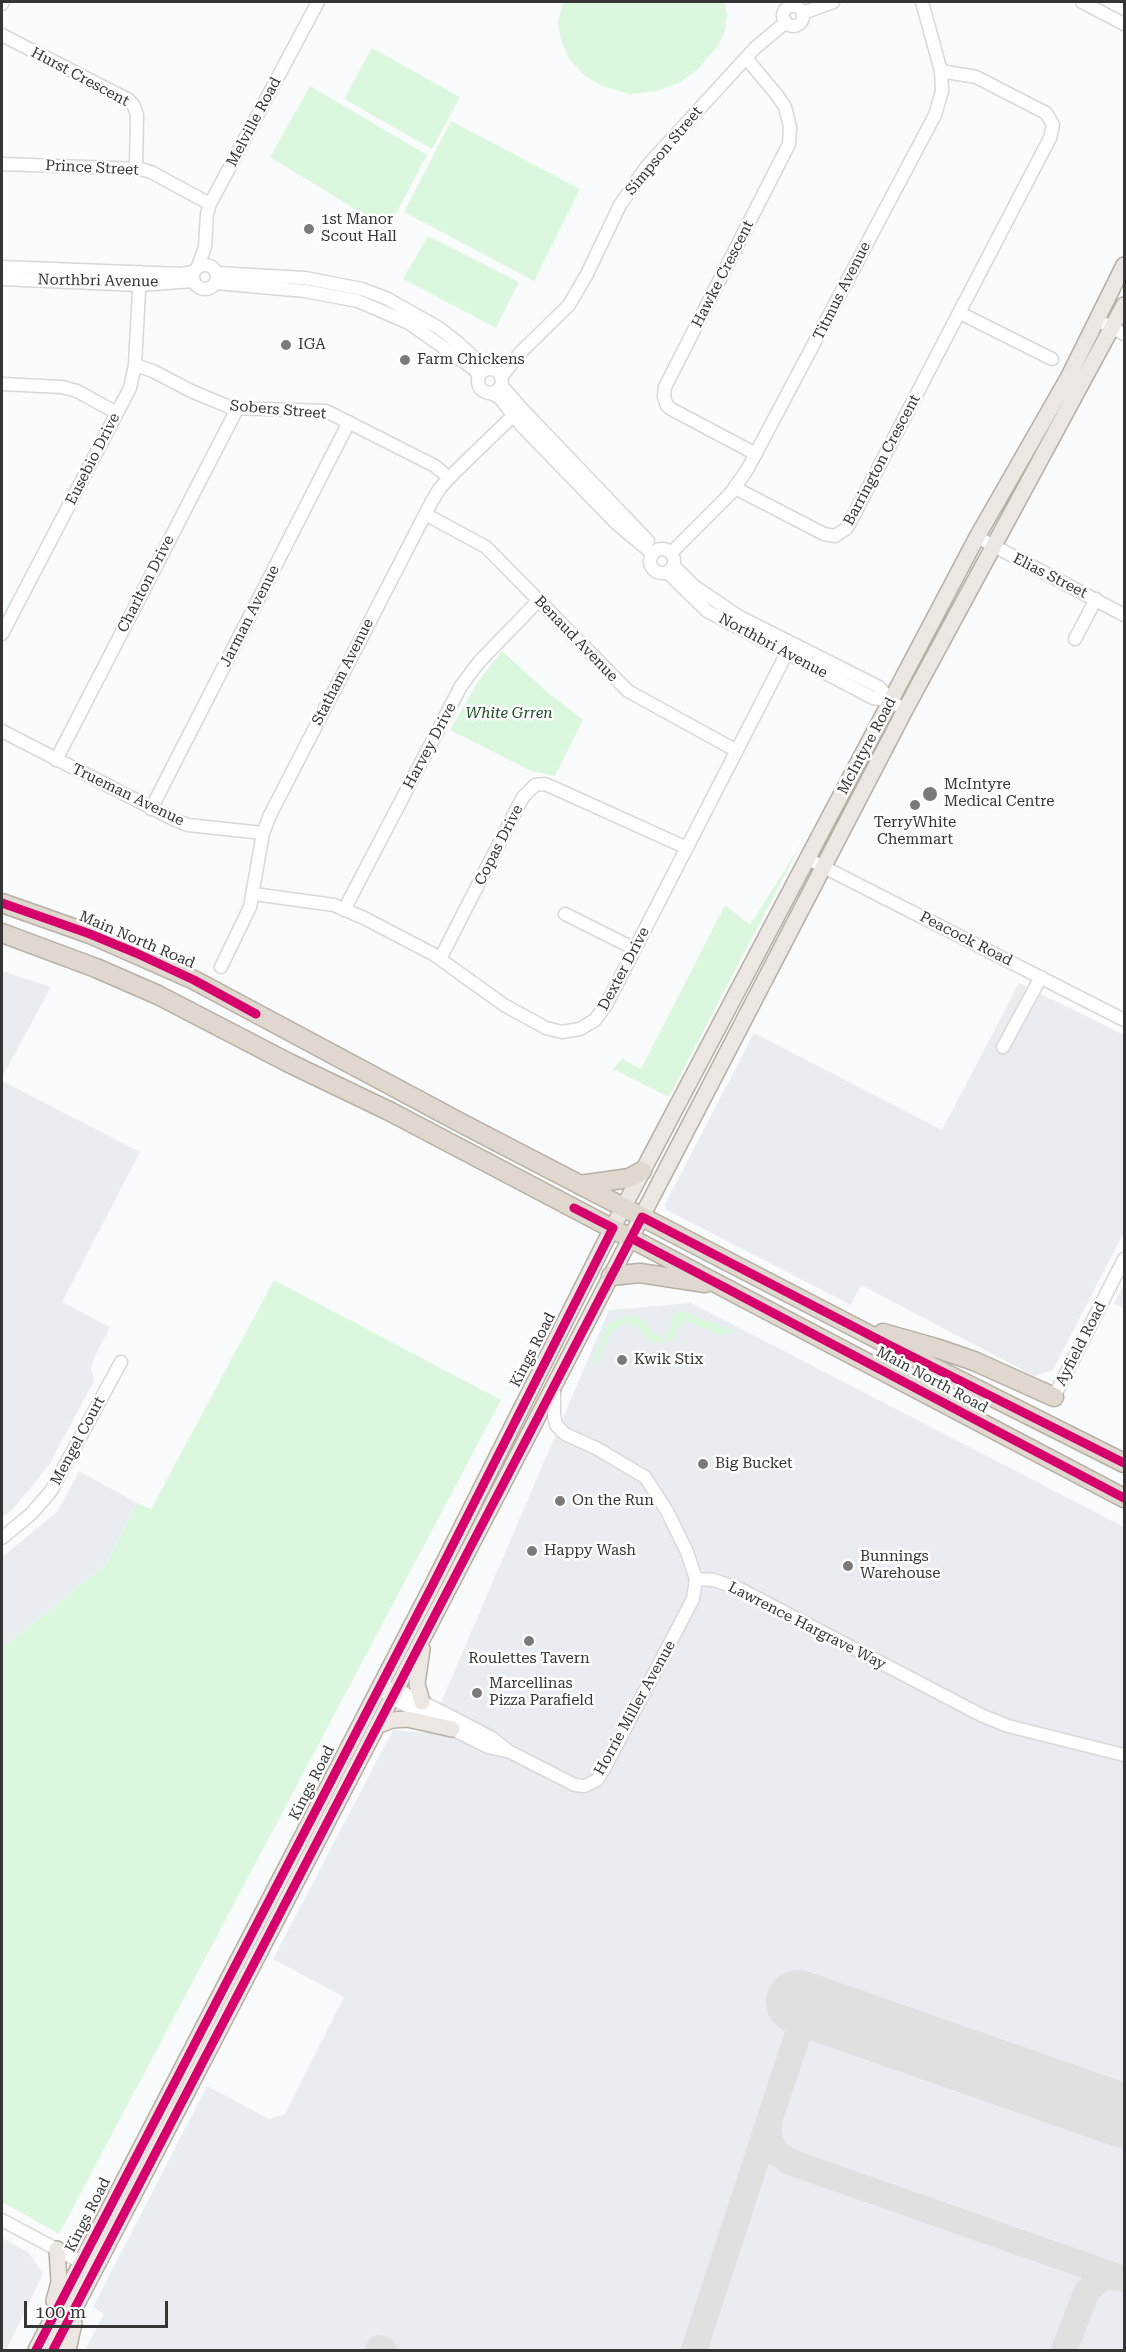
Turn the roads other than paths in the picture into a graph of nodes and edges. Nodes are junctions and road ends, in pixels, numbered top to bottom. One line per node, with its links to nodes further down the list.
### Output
1 (318, 2): 14 (street, Melville Road)
2 (833, 2): 6 (street)
3 (922, 2): 11 (street, Titmus Avenue)
4 (1082, 2): 7 (street)
5 (786, 5): 6 (street); 8 (street)
6 (803, 13): 8 (street)
7 (1123, 20)
8 (786, 22): 10 (street, Simpson Street)
9 (2, 35): 13 (street, Hurst Crescent)
10 (746, 58): 26 (street, Simpson Street); 32 (street, Hawke Crescent)
11 (941, 70): 21 (street, Barrington Crescent); 32 (street, Titmus Avenue)
12 (2, 164): 13 (street, Prince Street)
13 (136, 168): 14 (street, Prince Street)
14 (210, 204): 17 (street, Melville Road)
15 (1125, 265): 22 (main road, McIntyre Road)
16 (2, 267): 18 (street, Northbri Avenue)
17 (205, 273): 18 (street, Northbri Avenue); 26 (street, Northbri Avenue)
18 (139, 278): 19 (street, Northbri Avenue); 25 (street, Eusebio Drive)
19 (2, 279)
20 (1125, 305): 23 (main road, McIntyre Road)
21 (960, 313): 24 (street); 34 (street, Barrington Crescent)
22 (1097, 320): 23 (street); 36 (main road, McIntyre Road)
23 (1118, 331): 37 (main road, McIntyre Road)
24 (1052, 360)
25 (135, 365): 28 (street, Sobers Street); 30 (street, Eusebio Drive)
26 (492, 379): 29 (street, Northbri Avenue)
27 (2, 384): 30 (street)
28 (237, 409): 31 (street, Sobers Street); 50 (street, Charlton Drive)
29 (517, 412): 33 (street, Statham Avenue); 38 (street, Northbri Avenue)
30 (117, 413): 43 (street, Eusebio Drive)
31 (349, 422): 33 (street, Sobers Street); 51 (street, Jarman Avenue)
32 (756, 454): 34 (street, Titmus Avenue)
33 (449, 478): 35 (street, Statham Avenue)
34 (735, 488): 39 (street, Titmus Avenue)
35 (425, 514): 41 (street, Benaud Avenue); 52 (street, Statham Avenue)
36 (977, 537): 37 (street, Elias Street); 46 (main road, McIntyre Road)
37 (992, 546): 40 (street, Elias Street); 47 (main road, McIntyre Road)
38 (655, 552): 39 (street); 39 (street)
39 (670, 563): 45 (street, Northbri Avenue)
40 (1095, 599): 42 (street, Elias Street); 44 (street)
41 (539, 600): 49 (street, Benaud Avenue); 58 (street, Harvey Drive)
42 (1125, 615)
43 (2, 634)
44 (1075, 639)
45 (789, 649): 46 (street, Northbri Avenue); 49 (street, Dexter Drive)
46 (891, 701): 47 (street, Northbri Avenue); 54 (main road, McIntyre Road)
47 (905, 710): 55 (main road, McIntyre Road)
48 (2, 731): 50 (street, Trueman Avenue)
49 (737, 751): 53 (street, Dexter Drive)
50 (56, 760): 51 (street, Trueman Avenue)
51 (151, 809): 52 (street, Trueman Avenue)
52 (263, 833): 56 (street, Statham Avenue)
53 (687, 848): 61 (street, Dexter Drive); 62 (street, Copas Drive)
54 (808, 859): 55 (street, Peacock Road); 68 (main road, McIntyre Road)
55 (824, 867): 64 (street, Peacock Road); 66 (main road, McIntyre Road)
56 (254, 894): 58 (street, Dexter Drive); 63 (street, Statham Avenue)
57 (2, 903): 70 (highway, Main North Road)
58 (344, 910): 62 (street, Dexter Drive)
59 (565, 914): 61 (street)
60 (2, 933): 73 (highway, Main North Road)
61 (635, 949): 62 (street, Dexter Drive)
62 (440, 959)
63 (221, 967)
64 (1041, 977): 65 (street, Peacock Road); 67 (street)
65 (1125, 1020)
66 (734, 1040): 68 (main road); 72 (main road, McIntyre Road)
67 (1003, 1047)
68 (699, 1064): 69 (main road, McIntyre Road)
69 (642, 1171): 70 (highway); 71 (main road, McIntyre Road)
70 (580, 1185): 71 (highway, Main North Road)
71 (624, 1207): 72 (highway, Main North Road); 73 (main road, McIntyre Road)
72 (642, 1217): 74 (main road, Kings Road); 78 (highway, Main North Road)
73 (613, 1228): 74 (highway, Main North Road); 87 (main road, Kings Road)
74 (631, 1238): 76 (main road, Kings Road); 77 (highway, Main North Road)
75 (1125, 1260): 81 (street, Ayfield Road)
76 (611, 1276): 77 (highway); 80 (main road, Kings Road)
77 (718, 1286): 83 (highway, Main North Road)
78 (849, 1324): 81 (highway); 82 (highway, Main North Road)
79 (121, 1362): 84 (street, Mengel Court)
80 (554, 1386): 85 (street); 86 (main road, Kings Road)
81 (1054, 1397)
82 (1125, 1463)
83 (1125, 1498)
84 (2, 1538)
85 (696, 1580): 92 (street, Horrie Miller Avenue); 93 (street, Lawrence Hargrave Way)
86 (426, 1631): 88 (main road, Kings Road); 89 (main road)
87 (379, 1686): 88 (street, Horrie Miller Avenue); 96 (main road, Kings Road)
88 (393, 1693): 89 (street, Horrie Miller Avenue); 90 (main road, Kings Road); 91 (street, Horrie Miller Avenue)
89 (422, 1702): 92 (street, Horrie Miller Avenue)
90 (377, 1726): 91 (main road); 97 (main road, Kings Road)
91 (452, 1729): 92 (street, Horrie Miller Avenue)
92 (508, 1751)
93 (1125, 1755)
94 (2, 2220): 95 (street)
95 (57, 2249): 96 (street); 99 (main road)
96 (81, 2262): 97 (street); 99 (main road, Kings Road)
97 (94, 2270): 98 (main road, Kings Road)
98 (82, 2294): 99 (main road, Kings Road); 100 (main road)
99 (43, 2347)
100 (68, 2350)

